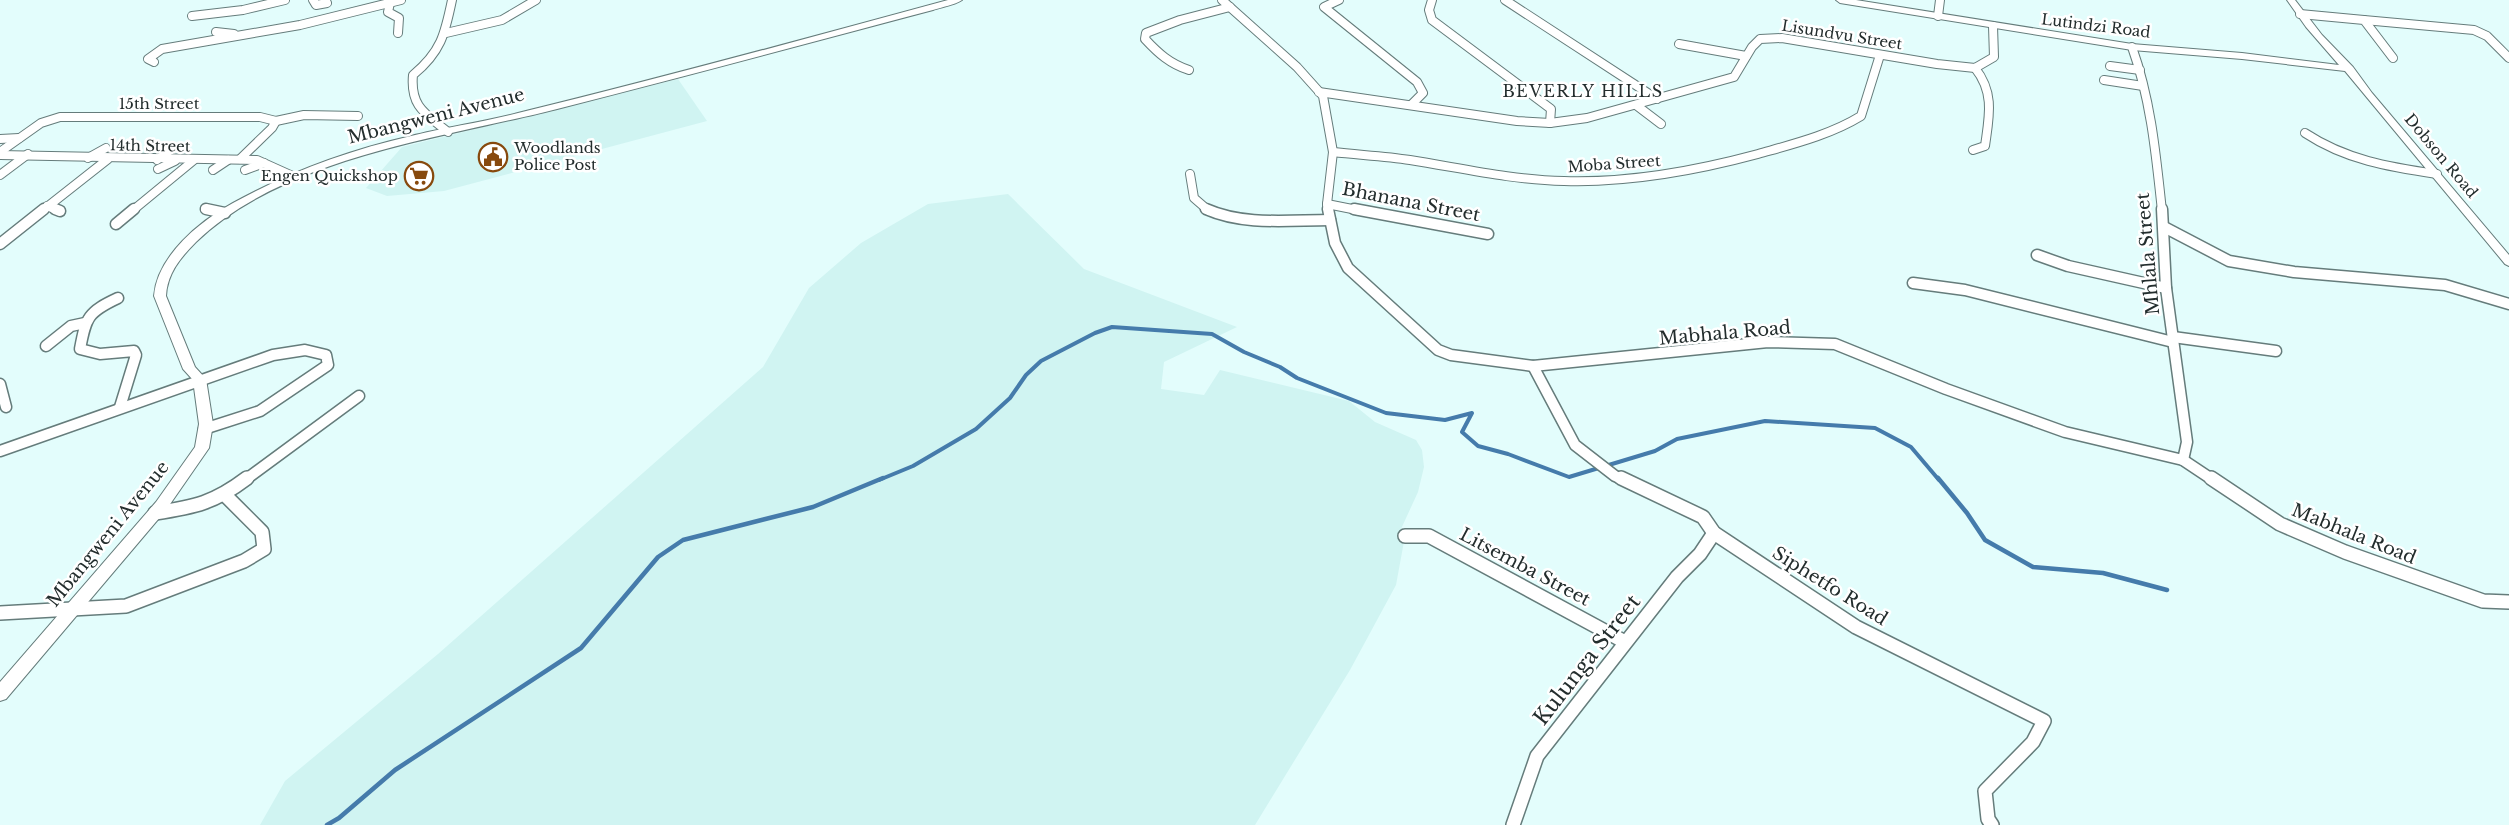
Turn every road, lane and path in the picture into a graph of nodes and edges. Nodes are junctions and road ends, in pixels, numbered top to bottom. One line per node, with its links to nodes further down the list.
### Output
1 (285, 0): 14 (street)
2 (313, 0): 16 (street)
3 (401, 0): 17 (street)
4 (454, 0): 31 (street)
5 (536, 0): 26 (street)
6 (958, 0): 65 (street, Mbangweni Avenue)
7 (1222, 0): 19 (street, Mabhala Road)
8 (1339, 0): 49 (street)
9 (1432, 0): 58 (street)
10 (1505, 0): 48 (street)
11 (1840, 0): 23 (street, Lutindzi Road)
12 (1940, 0): 23 (street)
13 (2291, 0): 21 (street, Dobson Road)
14 (276, 1): 18 (street)
15 (235, 3): 18 (street)
16 (327, 3)
17 (390, 3): 24 (street); 30 (street)
18 (264, 7): 22 (street)
19 (1230, 7): 43 (street); 47 (street, Mabhala Road)
20 (323, 11): 24 (street)
21 (2300, 14): 25 (street); 42 (street, Dobson Road)
22 (192, 16)
23 (1938, 16): 27 (street, Lutindzi Road)
24 (331, 19): 32 (street)
25 (2364, 21): 37 (street); 38 (street)
26 (494, 22): 28 (street); 31 (street)
27 (1993, 27): 34 (street, Lutindzi Road); 41 (street)
28 (507, 30)
29 (216, 32): 32 (street)
30 (398, 33)
31 (446, 33): 65 (street)
32 (245, 38): 39 (street)
33 (1679, 44): 36 (street)
34 (2132, 47): 42 (street, Lutindzi Road); 44 (street, Mhlala Street)
35 (1880, 55): 36 (street, Lisundvu Street); 41 (street, Lisundvu Street); 75 (street, Moba Street)
36 (1746, 56): 48 (street, Lisundvu Street)
37 (2393, 58)
38 (2509, 58)
39 (154, 62)
40 (2110, 66): 44 (street)
41 (1975, 68): 74 (street)
42 (2350, 69): 90 (street, Dobson Road)
43 (1189, 70)
44 (2140, 70): 46 (street, Mhlala Street)
45 (2104, 80): 46 (street)
46 (2143, 86): 102 (street, Mhlala Street)
47 (1319, 92): 49 (street, Lisundvu Street); 75 (street, Mabhala Road)
48 (1657, 99): 50 (street, Lisundvu Street)
49 (1412, 104): 58 (street, Lisundvu Street)
50 (1636, 105): 58 (street, Lisundvu Street); 60 (street)
51 (322, 108): 52 (street)
52 (314, 115): 53 (street); 57 (street)
53 (358, 116)
54 (260, 117): 56 (street, 15th Street); 57 (street, 15th Street); 63 (street)
55 (129, 118): 56 (street, 15th Street); 59 (street, 15th Street); 64 (street)
56 (179, 118): 62 (street)
57 (276, 121): 70 (street)
58 (1550, 123)
59 (40, 124): 61 (street); 67 (street, 15th Street)
60 (1661, 124)
61 (26, 125)
62 (158, 125)
63 (249, 125)
64 (114, 126)
65 (448, 132): 92 (street, Mbangweni Avenue)
66 (2305, 133): 90 (street)
67 (19, 138): 68 (street); 76 (street, 15th Street)
68 (0, 139)
69 (246, 141): 70 (street)
70 (258, 142): 82 (street)
71 (106, 147): 79 (street)
72 (172, 149): 85 (street)
73 (129, 150): 80 (street)
74 (1973, 150)
75 (1333, 152): 95 (street, Mabhala Road)
76 (0, 154): 77 (street, 14th Street)
77 (28, 154): 79 (street, 14th Street); 91 (street)
78 (196, 156): 83 (street, 14th Street); 85 (street, 14th Street); 93 (street)
79 (88, 158): 80 (street, 14th Street)
80 (111, 159): 81 (street, 14th Street); 96 (street)
81 (140, 159): 85 (street, 14th Street); 86 (street)
82 (240, 159): 83 (street, 14th Street); 84 (street, 14th Street)
83 (228, 160): 87 (street)
84 (265, 163): 88 (street); 92 (street, 14th Street)
85 (157, 164)
86 (125, 169)
87 (213, 170)
88 (245, 170)
89 (1190, 174): 100 (street)
90 (2437, 174): 106 (street, Dobson Road)
91 (0, 175)
92 (297, 178): 99 (street, Mbangweni Avenue)
93 (159, 190): 94 (street); 101 (street)
94 (146, 191)
95 (1327, 204): 100 (street, Mabhala Road); 103 (street, Bhanana Street)
96 (47, 206): 98 (street); 104 (street)
97 (205, 209): 99 (street)
98 (60, 211)
99 (225, 213): 116 (street, Mbangweni Avenue)
100 (1330, 219): 115 (street, Mabhala Road)
101 (115, 221)
102 (2164, 227): 108 (street, Mhlala Street); 110 (street)
103 (1488, 234)
104 (0, 244)
105 (2037, 255): 108 (street)
106 (2509, 261)
107 (1914, 283): 112 (street)
108 (2166, 288): 112 (street, Mhlala Street)
109 (118, 298): 111 (street)
110 (2509, 304)
111 (84, 323): 113 (street); 120 (street)
112 (2173, 340): 114 (street); 123 (street, Mhlala Street)
113 (46, 346)
114 (2276, 351)
115 (1533, 366): 123 (street, Mabhala Road); 126 (street, Siphetfo Road)
116 (199, 379): 120 (street); 121 (street, Mbangweni Avenue); 121 (street)
117 (0, 384): 119 (street)
118 (359, 396): 124 (street)
119 (6, 407)
120 (120, 407): 122 (street)
121 (204, 429): 125 (street, Mbangweni Avenue)
122 (0, 451)
123 (2183, 460): 128 (street, Mabhala Road)
124 (225, 495): 125 (street); 129 (street)
125 (155, 513): 129 (street, Mbangweni Avenue)
126 (1714, 533): 131 (street, Kulunga Street); 134 (street, Siphetfo Road)
127 (1405, 536): 131 (street, Litsemba Street)
128 (2509, 602)
129 (73, 609): 130 (street); 132 (street, Mbangweni Avenue)
130 (0, 613)
131 (1625, 642): 133 (street, Kulunga Street)
132 (0, 694)
133 (1513, 825)
134 (1992, 825)

